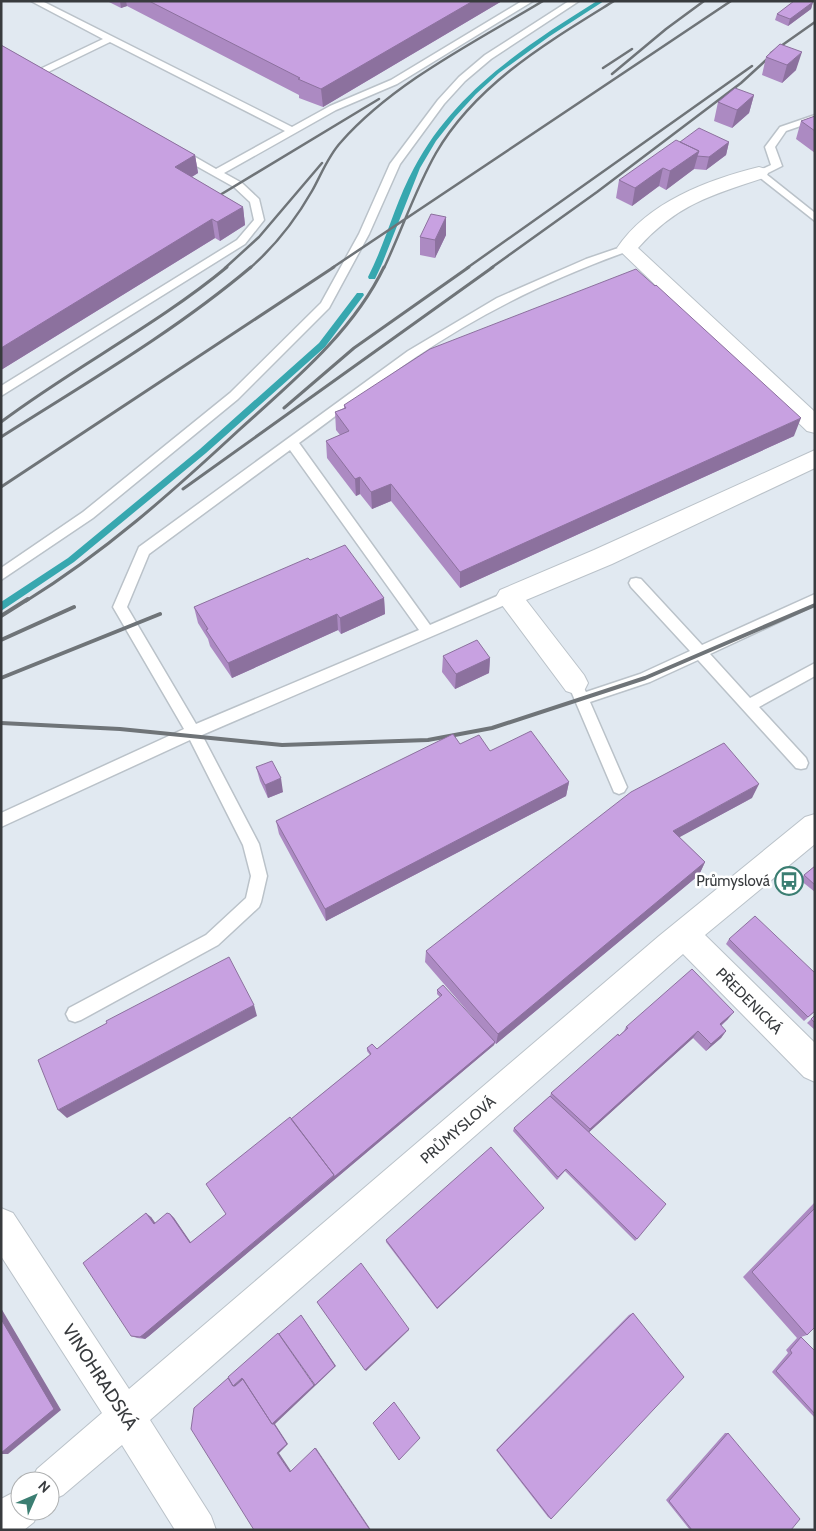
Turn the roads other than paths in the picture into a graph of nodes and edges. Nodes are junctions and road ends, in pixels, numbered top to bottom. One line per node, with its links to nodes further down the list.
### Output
1 (35, 1): 4 (lane)
2 (529, 1): 7 (lane)
3 (575, 1): 17 (lane)
4 (110, 39): 5 (lane); 7 (lane)
5 (51, 78)
6 (815, 118): 10 (lane)
7 (293, 131): 9 (lane)
8 (166, 144): 9 (lane)
9 (216, 172): 13 (lane)
10 (759, 173): 11 (lane); 12 (street)
11 (815, 218)
12 (627, 248): 14 (street); 15 (lane)
13 (1, 392)
14 (815, 425)
15 (292, 443): 21 (lane); 26 (lane)
16 (815, 458): 19 (street)
17 (1, 575)
18 (636, 583): 22 (lane)
19 (509, 597): 21 (lane); 24 (street)
20 (815, 599): 22 (lane)
21 (428, 632): 26 (lane)
22 (700, 652): 24 (lane); 25 (lane)
23 (815, 669): 25 (lane)
24 (578, 691): 28 (lane)
25 (749, 706): 27 (lane)
26 (193, 732): 29 (lane); 32 (lane)
27 (801, 762)
28 (619, 787)
29 (1, 820)
30 (815, 826): 31 (street, PRŮMYSLOVÁ)
31 (684, 935): 33 (street, PŘEDENICKÁ); 35 (street, PRŮMYSLOVÁ)
32 (76, 1014)
33 (815, 1066)
34 (1, 1225): 35 (street, VINOHRADSKÁ)
35 (126, 1417): 36 (street, PRŮMYSLOVÁ); 37 (street, VINOHRADSKÁ)
36 (60, 1473)
37 (197, 1530)

